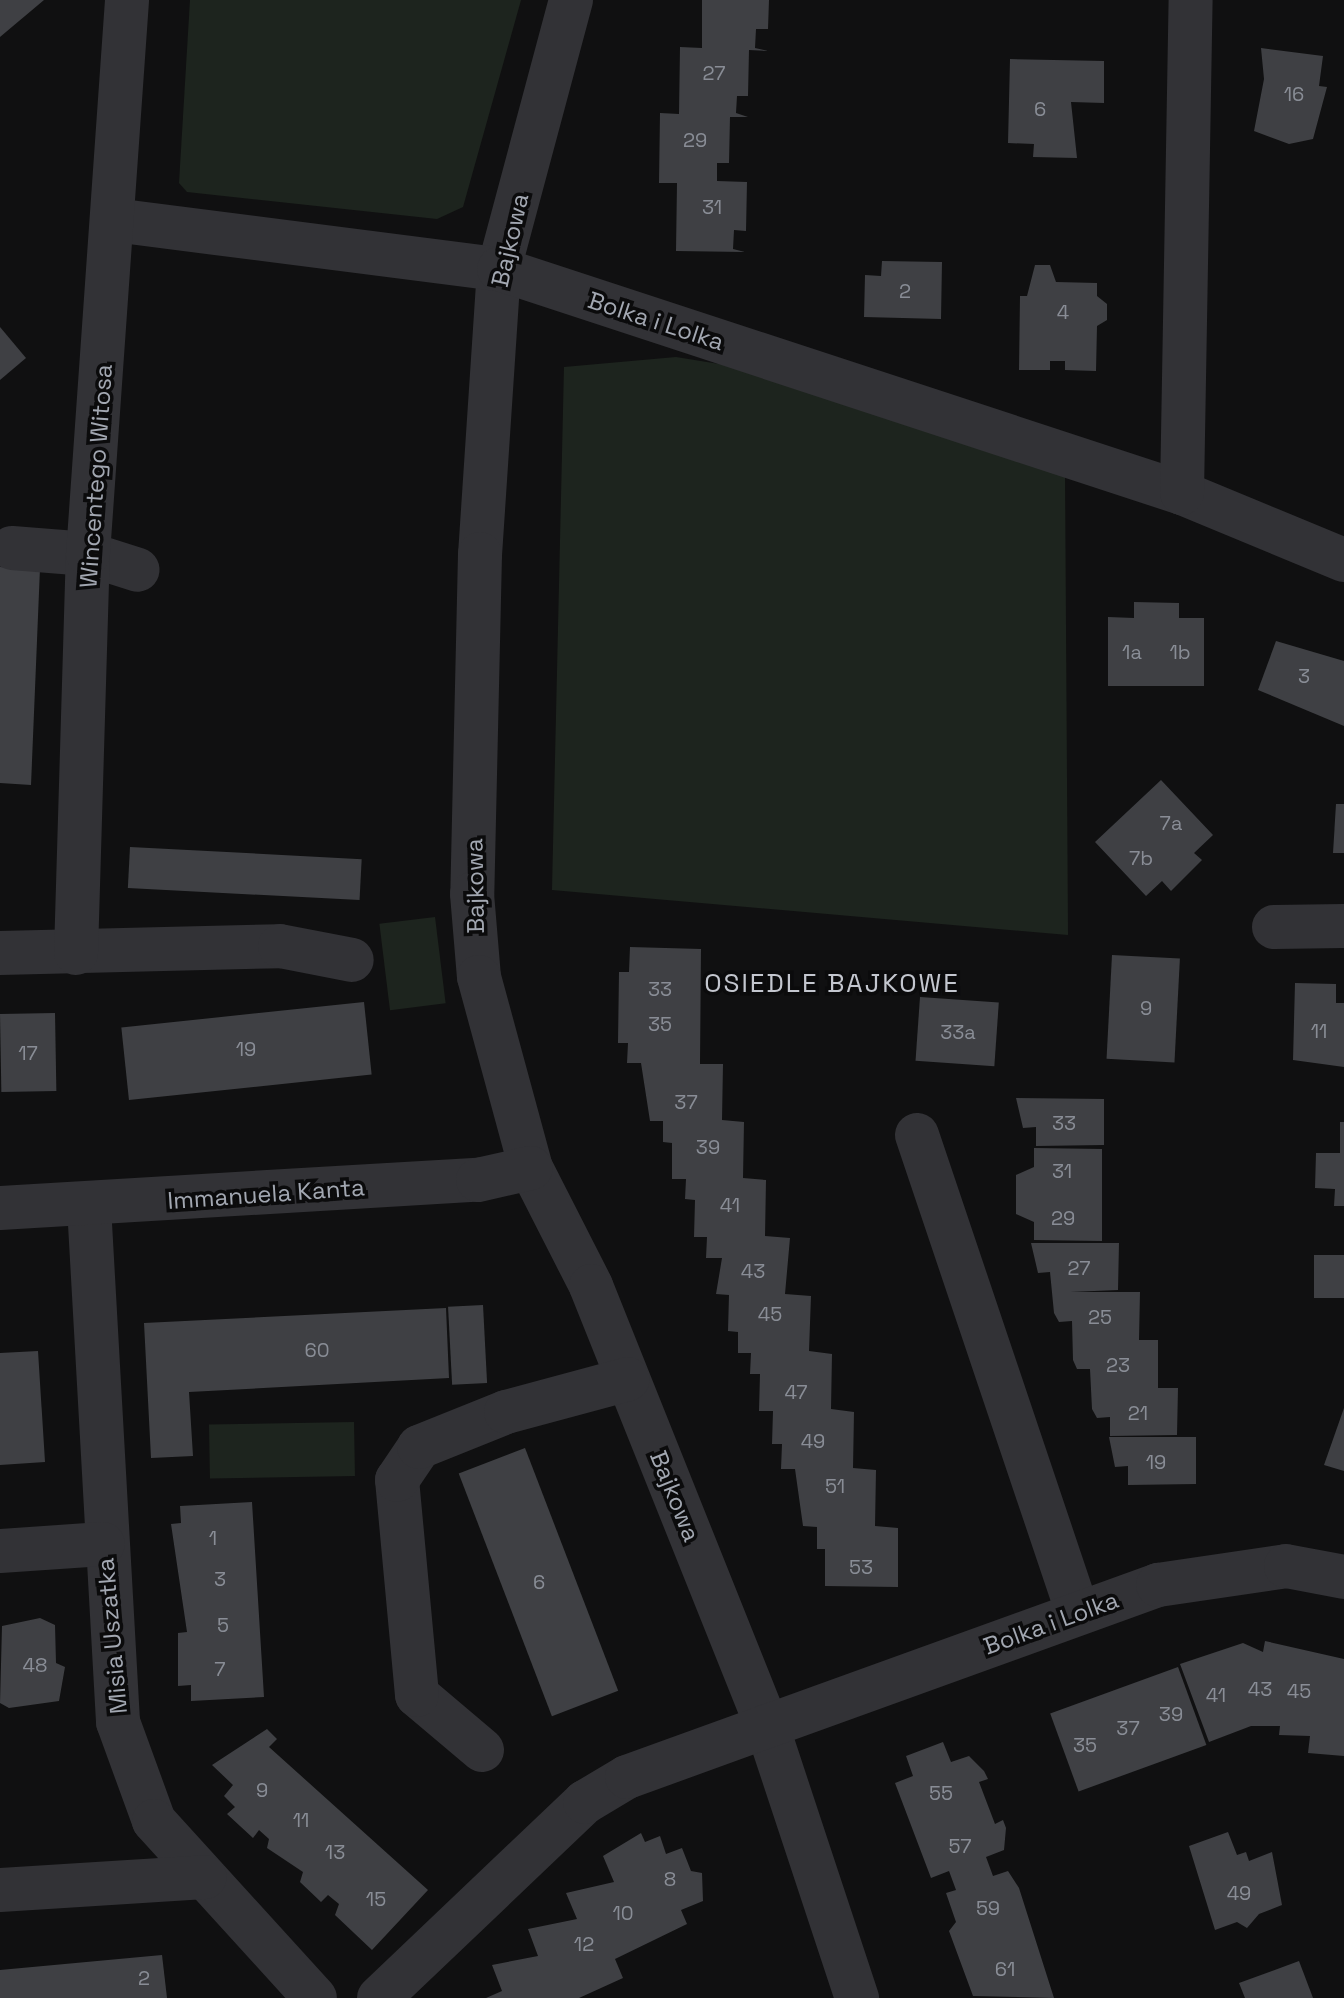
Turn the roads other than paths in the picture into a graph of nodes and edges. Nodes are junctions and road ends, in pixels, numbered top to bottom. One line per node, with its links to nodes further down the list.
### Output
1 (127, 0): 4 (street, Wincentego Witosa)
2 (571, 0): 5 (street, Bajkowa)
3 (1191, 0): 6 (street)
4 (114, 220): 5 (street, Bolka i Lolka); 8 (street, Wincentego Witosa)
5 (499, 269): 6 (street, Bolka i Lolka); 17 (street, Bajkowa)
6 (1182, 493): 9 (street, Bolka i Lolka)
7 (12, 548): 8 (street)
8 (88, 554): 10 (street); 14 (street, Wincentego Witosa)
9 (1344, 560)
10 (138, 570)
11 (1344, 926): 12 (street)
12 (1274, 927)
13 (0, 953): 14 (street)
14 (76, 953): 15 (street)
15 (352, 960)
16 (917, 1135): 24 (street)
17 (531, 1168): 18 (street, Immanuela Kanta); 20 (street, Bajkowa)
18 (89, 1206): 19 (street, Immanuela Kanta); 21 (street, Misia Uszatka)
19 (0, 1208)
20 (628, 1379): 25 (street, Bajkowa); 26 (street)
21 (103, 1544): 22 (street); 27 (street, Misia Uszatka)
22 (0, 1551)
23 (1344, 1577): 24 (street, Bolka i Lolka)
24 (1078, 1613): 25 (street, Bolka i Lolka)
25 (767, 1726): 30 (street); 31 (street, Bajkowa)
26 (482, 1750)
27 (205, 1877): 28 (street); 29 (street, Misia Uszatka)
28 (0, 1890)
29 (315, 1998)
30 (379, 1998)
31 (857, 1998)

